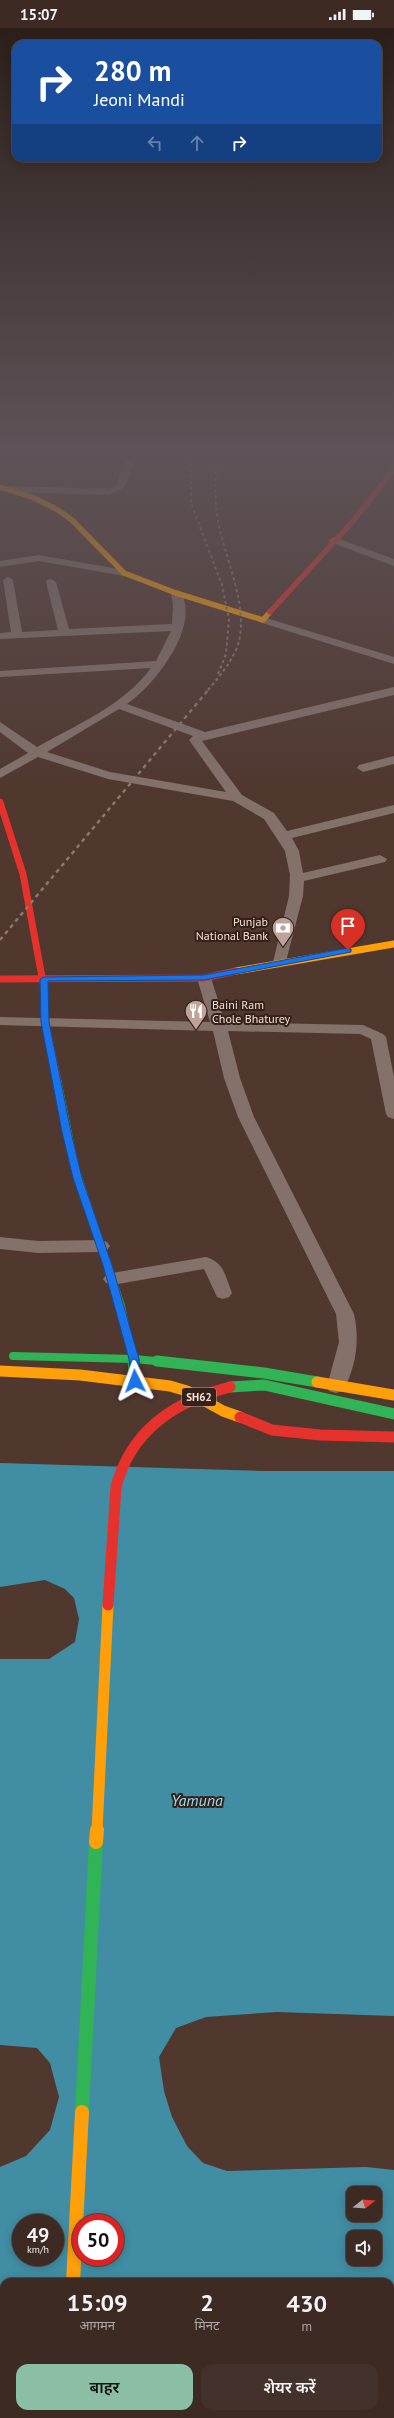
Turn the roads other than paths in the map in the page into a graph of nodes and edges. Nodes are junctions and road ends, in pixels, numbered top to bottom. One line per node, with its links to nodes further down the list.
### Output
1 (65, 563): 4 (street)
2 (114, 563): 4 (main road)
3 (314, 563): 8 (main road)
4 (124, 573): 7 (main road)
5 (8, 580): 11 (street)
6 (51, 582): 10 (street)
7 (176, 593): 8 (main road); 9 (street)
8 (263, 620): 13 (street)
9 (178, 627): 10 (street); 14 (street)
10 (64, 633): 11 (street)
11 (17, 635): 12 (street)
12 (0, 636)
13 (394, 661)
14 (160, 664): 15 (street); 17 (street)
15 (0, 674)
16 (394, 691): 19 (street)
17 (118, 704): 19 (street); 20 (street)
18 (0, 726): 20 (street)
19 (204, 736): 24 (street)
20 (37, 753): 23 (street); 24 (street)
21 (394, 760): 22 (street)
22 (362, 768)
23 (0, 774)
24 (237, 798): 27 (street)
25 (0, 802): 33 (main road)
26 (394, 808): 27 (street)
27 (284, 836): 29 (street)
28 (380, 859): 29 (street)
29 (297, 878): 31 (street)
30 (394, 944): 31 (main road)
31 (280, 962): 32 (main road)
32 (204, 978): 33 (main road); 37 (street)
33 (44, 979): 34 (main road); 36 (main road)
34 (0, 980)
35 (0, 1021): 36 (street)
36 (45, 1022): 37 (street); 42 (main road)
37 (219, 1026): 38 (street); 49 (street)
38 (378, 1037): 39 (street); 40 (street)
39 (394, 1043)
40 (394, 1114)
41 (0, 1243): 42 (street)
42 (101, 1246): 43 (main road)
43 (112, 1280): 44 (street); 46 (main road)
44 (223, 1293)
45 (0, 1356): 46 (main road)
46 (134, 1359): 48 (main road); 49 (main road)
47 (0, 1371): 48 (main road, SH62)
48 (135, 1381): 52 (main road, SH62)
49 (336, 1386): 50 (main road)
50 (394, 1394)
51 (394, 1414): 53 (main road)
52 (394, 1437)
53 (73, 2278)

